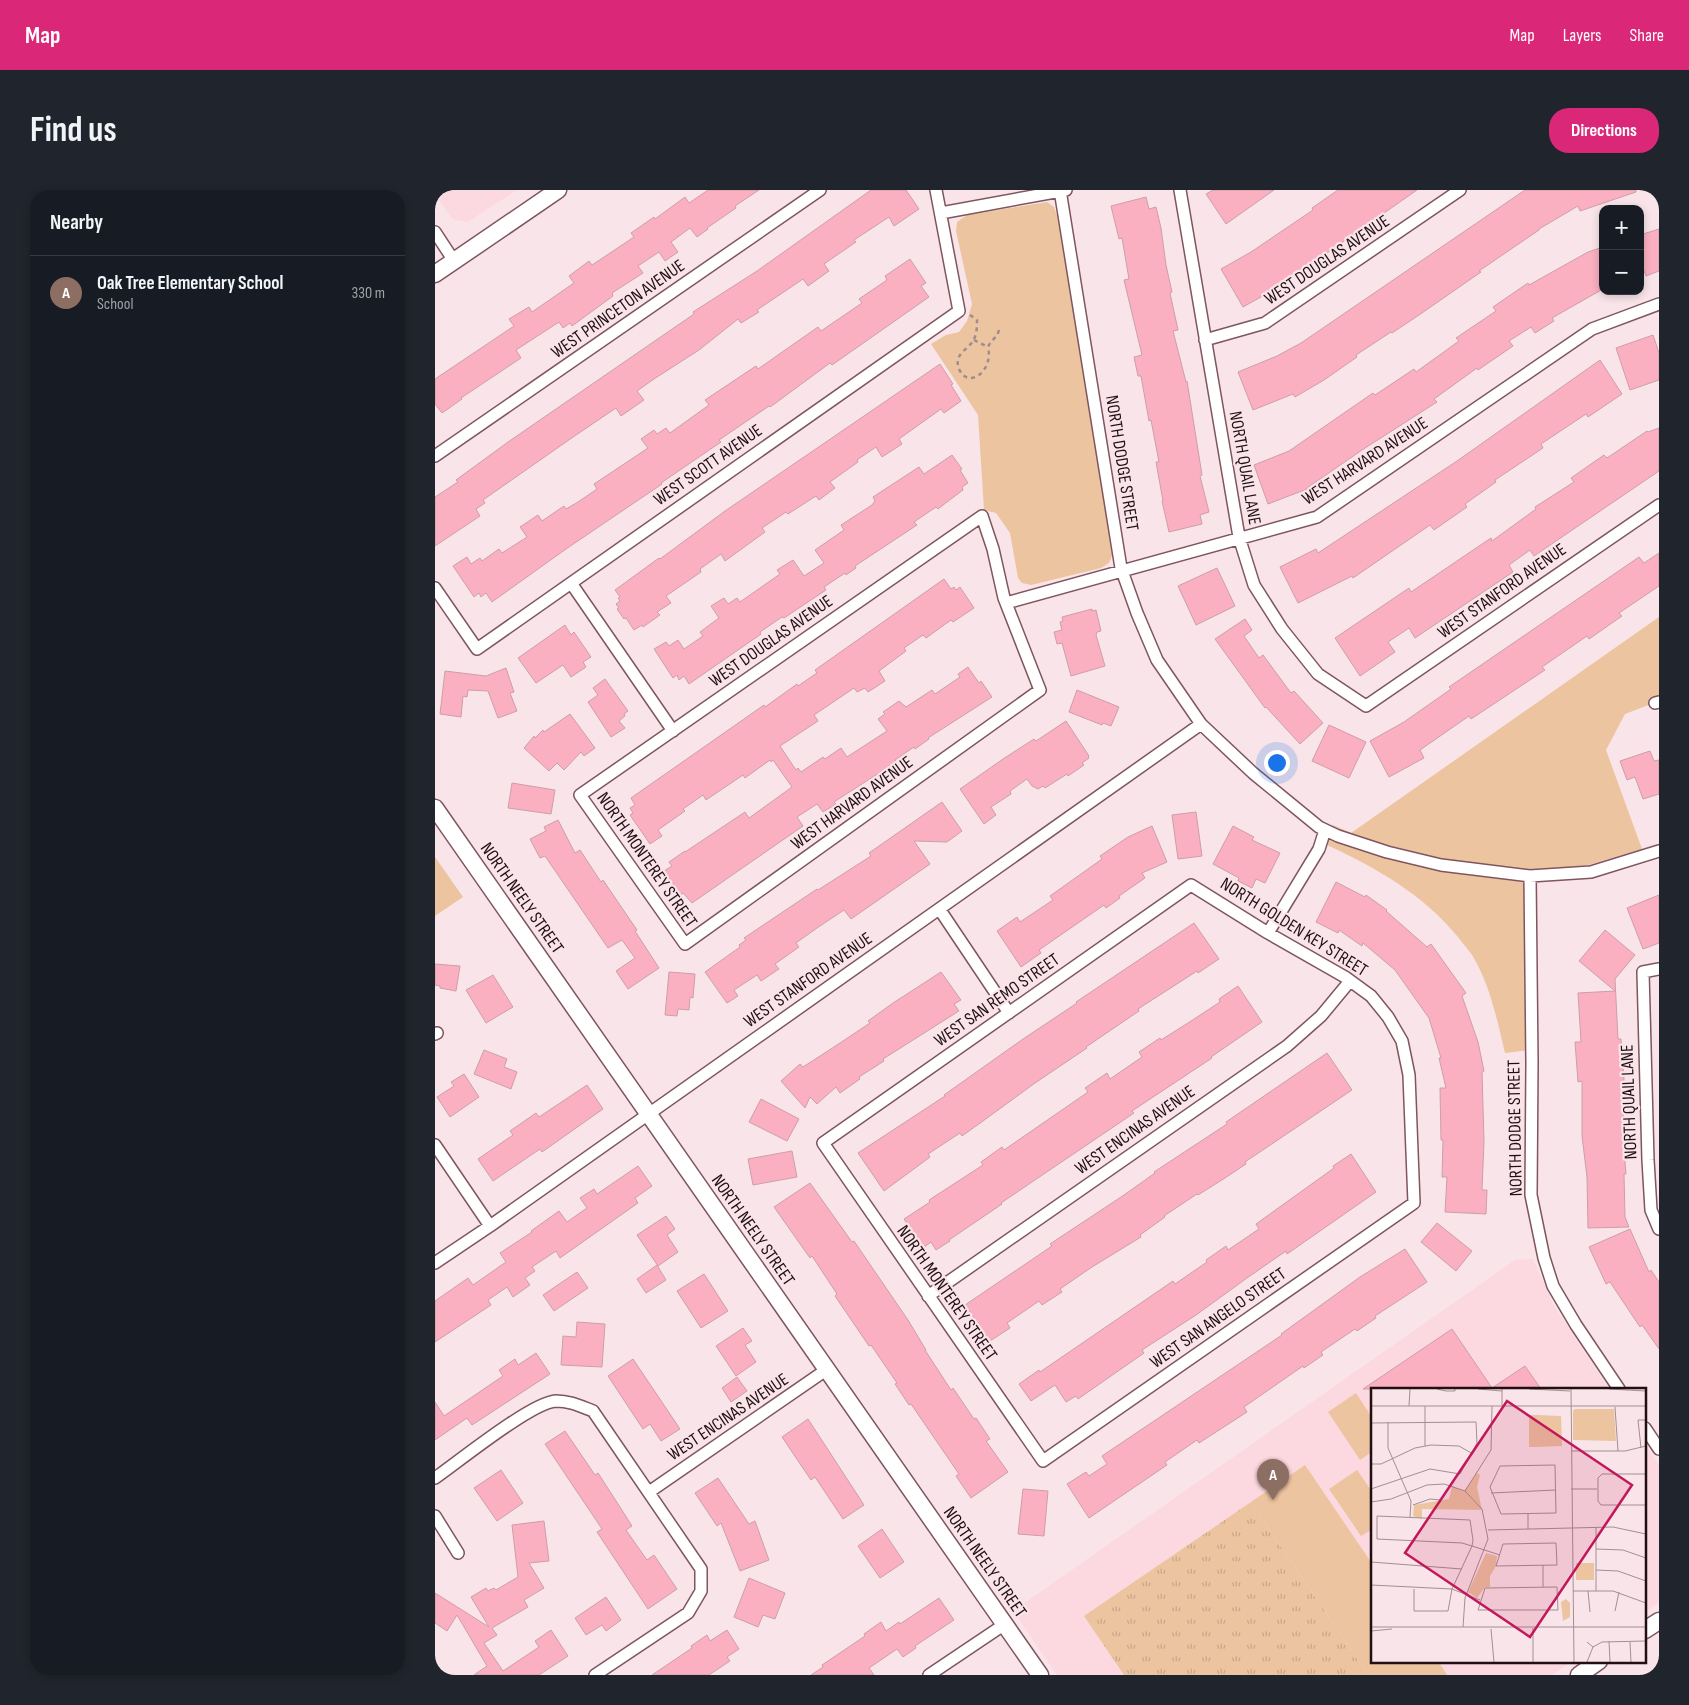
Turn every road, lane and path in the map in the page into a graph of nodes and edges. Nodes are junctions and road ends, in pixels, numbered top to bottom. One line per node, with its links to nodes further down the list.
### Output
1 (558, 190): 9 (street)
2 (820, 190): 17 (street, WEST PRINCETON AVENUE)
3 (937, 190): 7 (street)
4 (1063, 190): 7 (street); 20 (street, NORTH DODGE STREET)
5 (1180, 190): 15 (street, NORTH QUAIL LANE)
6 (1460, 190): 15 (street, WEST DOUGLAS AVENUE)
7 (941, 213): 12 (street)
8 (435, 232): 9 (street)
9 (455, 261): 10 (street)
10 (435, 274)
11 (1659, 304): 19 (street, WEST HARVARD AVENUE)
12 (959, 311): 14 (path); 21 (street, WEST SCOTT AVENUE)
13 (999, 330): 16 (path)
14 (974, 340): 16 (path); 16 (path)
15 (1205, 340): 19 (street, NORTH QUAIL LANE)
16 (987, 348)
17 (435, 456)
18 (1659, 505): 24 (street, WEST STANFORD AVENUE)
19 (1240, 539): 20 (street, WEST HARVARD AVENUE); 24 (street, NORTH QUAIL LANE)
20 (1122, 571): 23 (street, WEST HARVARD AVENUE); 25 (street, NORTH DODGE STREET)
21 (571, 582): 22 (street, WEST SCOTT AVENUE); 26 (street)
22 (435, 588)
23 (1006, 603): 26 (street, WEST DOUGLAS AVENUE); 35 (street, WEST HARVARD AVENUE)
24 (1366, 706)
25 (1201, 724): 29 (street, NORTH DODGE STREET); 33 (street, WEST STANFORD AVENUE)
26 (673, 731): 27 (street, WEST DOUGLAS AVENUE)
27 (580, 796): 35 (street, NORTH MONTEREY STREET)
28 (435, 808): 39 (street, NORTH NEELY STREET)
29 (1325, 830): 31 (street, NORTH DODGE STREET); 34 (street)
30 (1659, 850): 31 (street, NORTH DODGE STREET)
31 (1530, 876): 49 (street, NORTH DODGE STREET)
32 (1191, 885): 34 (street, NORTH GOLDEN KEY STREET); 38 (street, WEST SAN REMO STREET)
33 (940, 910): 38 (street); 39 (street, WEST STANFORD AVENUE)
34 (1268, 933): 37 (street, NORTH GOLDEN KEY STREET)
35 (685, 944)
36 (1659, 969): 42 (street, NORTH QUAIL LANE)
37 (1351, 981): 43 (street, NORTH GOLDEN KEY STREET); 47 (street, WEST ENCINAS AVENUE)
38 (1009, 1014): 40 (street, WEST SAN REMO STREET)
39 (649, 1114): 44 (street, WEST STANFORD AVENUE); 48 (street, NORTH NEELY STREET)
40 (823, 1143): 47 (street, NORTH MONTEREY STREET)
41 (435, 1145): 44 (street)
42 (1653, 1160): 45 (street, NORTH QUAIL LANE)
43 (1413, 1203): 52 (street, WEST SAN ANGELO STREET)
44 (491, 1226): 46 (street, WEST STANFORD AVENUE)
45 (1659, 1229)
46 (435, 1263)
47 (928, 1296): 52 (street, NORTH MONTEREY STREET)
48 (826, 1370): 54 (street, WEST ENCINAS AVENUE); 58 (street, NORTH NEELY STREET)
49 (1618, 1388)
50 (1647, 1431): 51 (street)
51 (1659, 1449)
52 (1043, 1461)
53 (435, 1478): 54 (street)
54 (649, 1492): 61 (street)
55 (435, 1516): 56 (street)
56 (459, 1553)
57 (1659, 1621): 59 (street)
58 (1005, 1624): 62 (street); 63 (street, NORTH NEELY STREET)
59 (1647, 1629)
60 (1598, 1662): 64 (street)
61 (595, 1675)
62 (929, 1675)
63 (1040, 1675)
64 (1579, 1675)

